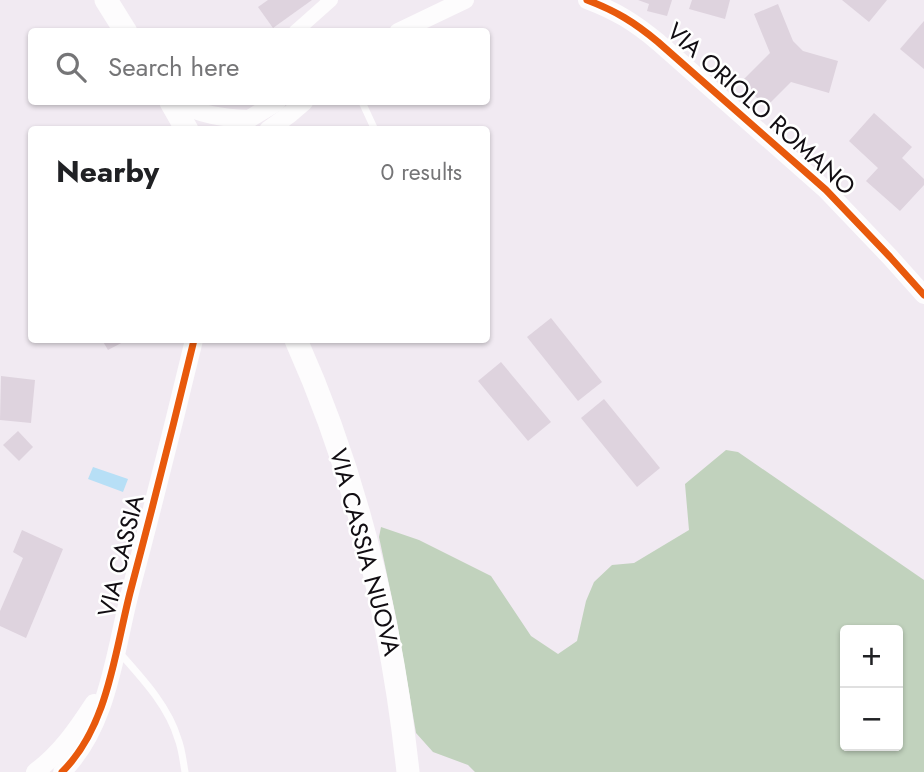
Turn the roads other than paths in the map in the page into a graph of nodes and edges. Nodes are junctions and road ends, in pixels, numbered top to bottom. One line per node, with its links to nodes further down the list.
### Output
1 (106, 0): 5 (main road)
2 (331, 0): 6 (street)
3 (464, 0): 7 (street)
4 (587, 0): 18 (street, VIA ORIOLO ROMANO)
5 (124, 28)
6 (300, 28)
7 (406, 28)
8 (173, 105): 14 (main road)
9 (183, 105): 13 (street)
10 (272, 105): 13 (street)
11 (300, 105): 16 (street)
12 (363, 105): 17 (lane)
13 (249, 119): 15 (street)
14 (185, 126)
15 (239, 126)
16 (274, 126)
17 (373, 126)
18 (924, 295)
19 (193, 343): 21 (street, VIA CASSIA)
20 (297, 343): 26 (main road, VIA CASSIA NUOVA)
21 (118, 651): 22 (street, VIA CASSIA); 25 (lane)
22 (113, 673): 23 (street, VIA CASSIA); 24 (street, VIA CASSIA)
23 (35, 772)
24 (62, 772)
25 (185, 772)
26 (408, 772)

